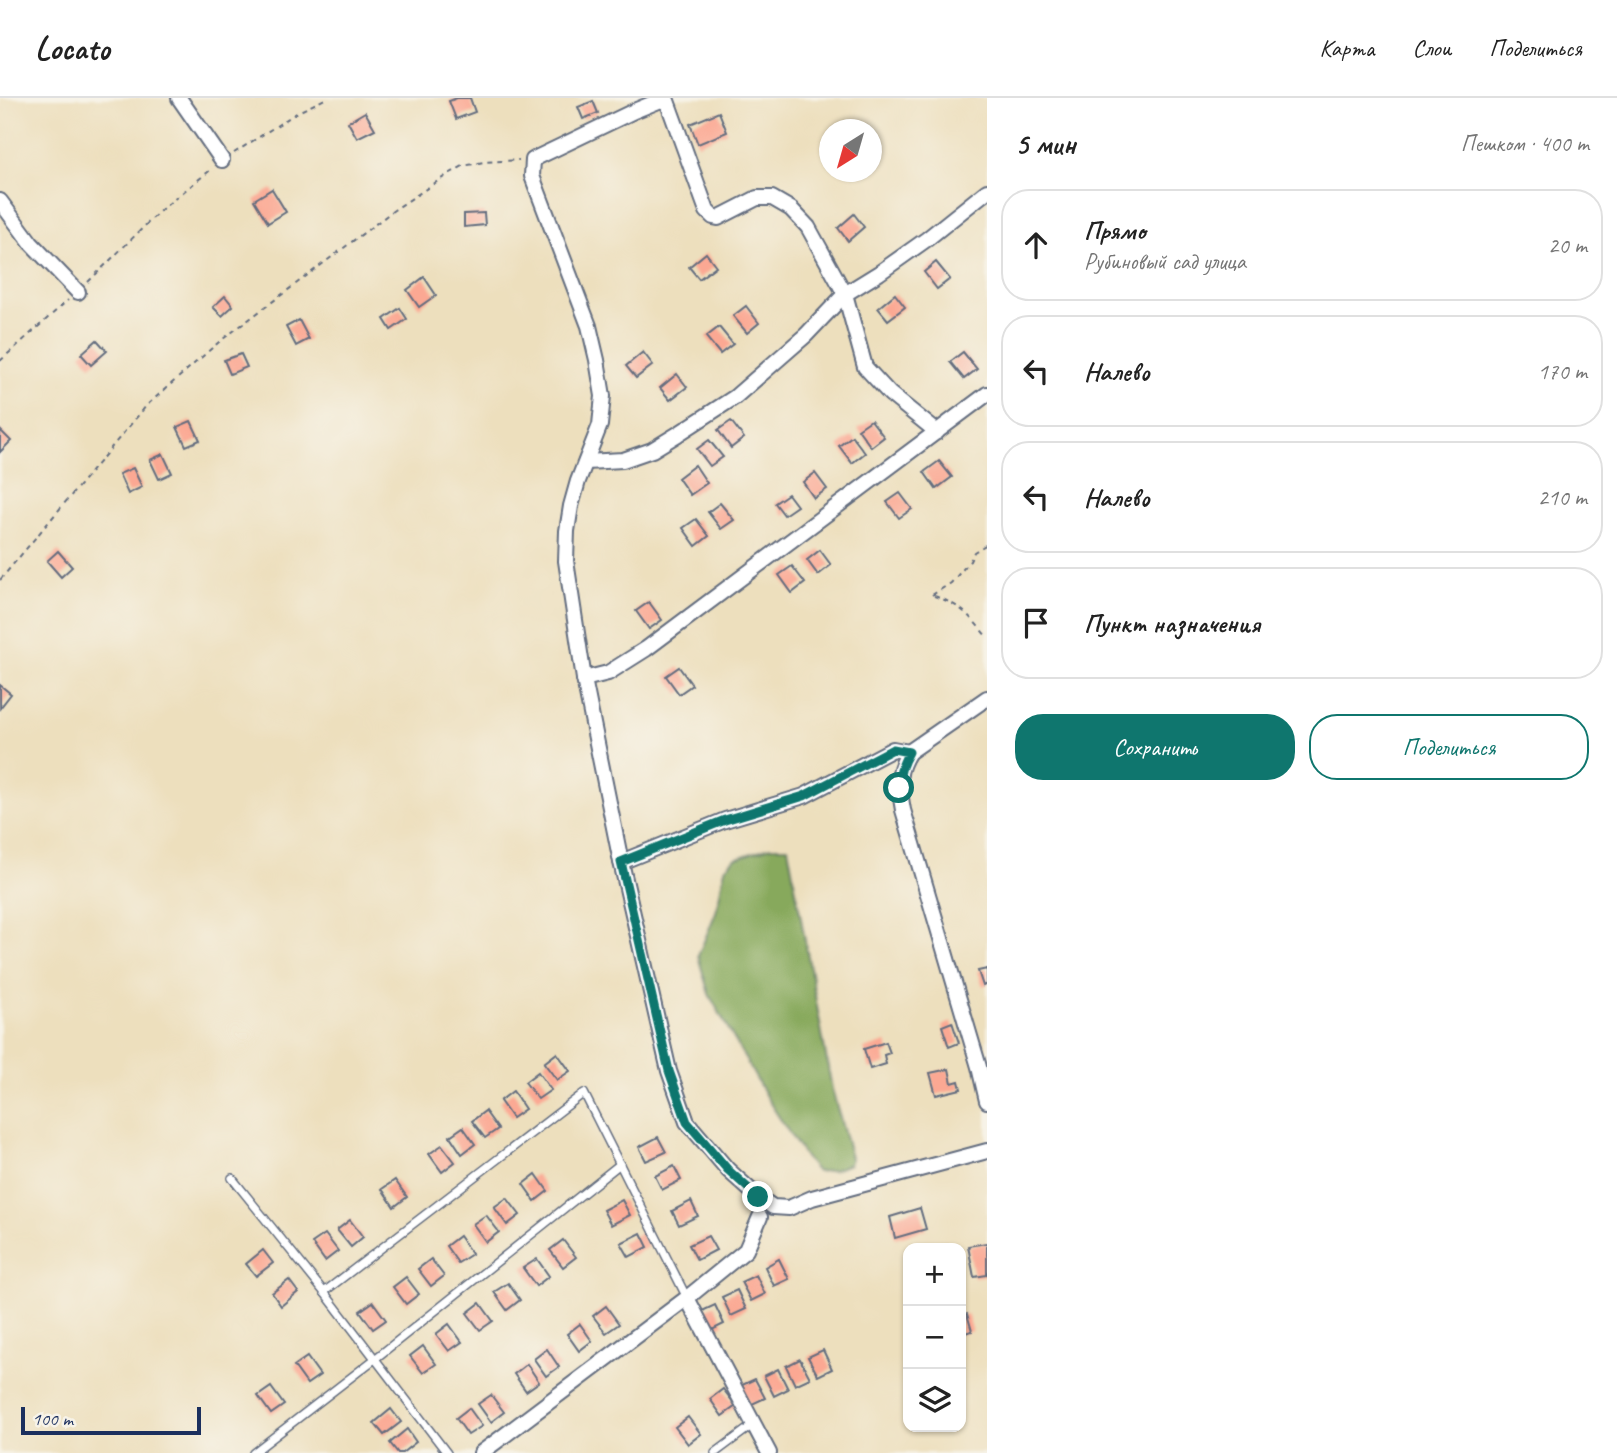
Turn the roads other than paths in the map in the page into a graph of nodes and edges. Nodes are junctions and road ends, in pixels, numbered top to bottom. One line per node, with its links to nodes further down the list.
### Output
1 (179, 98): 3 (street)
2 (666, 98): 7 (street); 10 (street)
3 (222, 160)
4 (987, 191): 7 (street)
5 (0, 201): 6 (street)
6 (78, 292)
7 (845, 294): 9 (street); 10 (street)
8 (987, 394): 9 (street)
9 (937, 432): 11 (street)
10 (586, 462): 11 (street)
11 (584, 679): 14 (street)
12 (987, 698): 13 (street)
13 (909, 752): 14 (street); 15 (street)
14 (621, 862): 17 (street)
15 (983, 1066): 16 (street)
16 (987, 1101)
17 (987, 1152)
18 (620, 1164): 21 (lane); 22 (lane); 23 (lane)
19 (233, 1178): 21 (lane)
20 (760, 1217): 22 (street)
21 (324, 1292): 23 (lane)
22 (687, 1298): 24 (street); 27 (street)
23 (376, 1359): 25 (lane); 26 (lane)
24 (754, 1423): 28 (lane); 29 (street)
25 (253, 1453)
26 (447, 1453)
27 (481, 1453)
28 (715, 1453)
29 (769, 1453)

